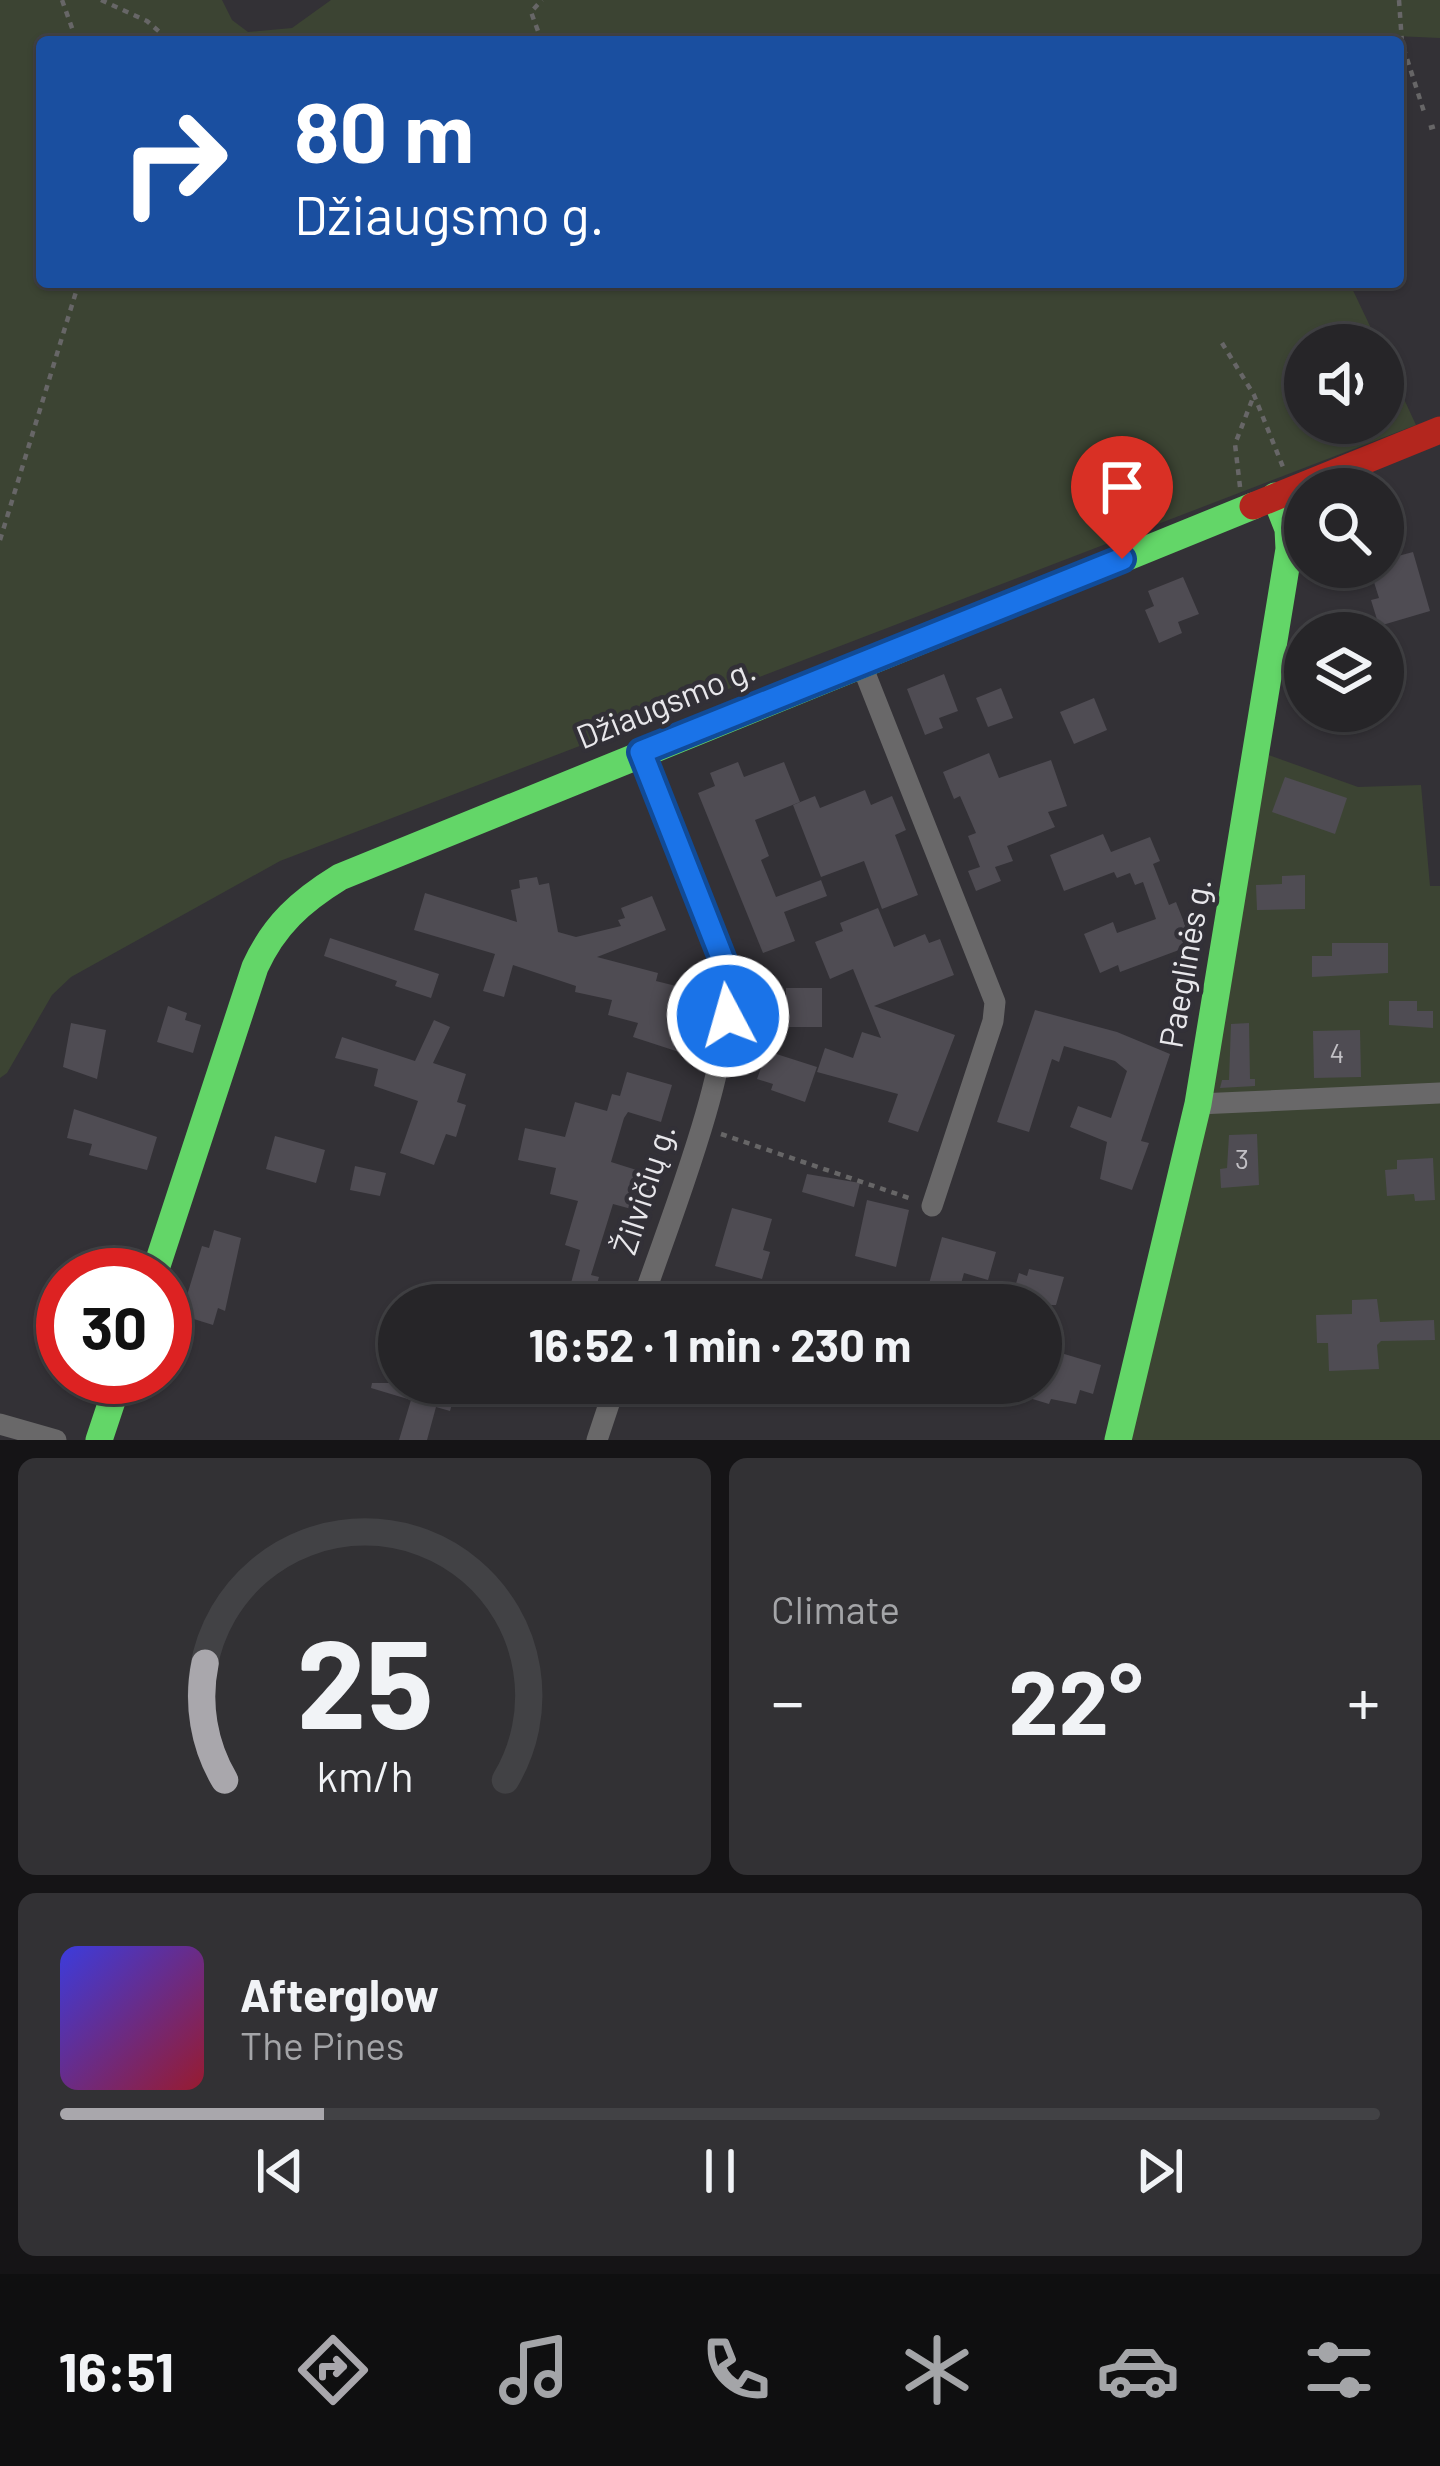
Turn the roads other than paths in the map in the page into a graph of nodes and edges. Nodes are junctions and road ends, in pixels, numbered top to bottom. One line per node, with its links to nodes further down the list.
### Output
1 (1440, 430): 2 (street, Džiaugsmo g.)
2 (1345, 468)
3 (1284, 492): 5 (street, Džiaugsmo g.)
4 (1284, 579): 8 (street, Paeglinės g.)
5 (861, 662): 6 (street, Džiaugsmo g.); 9 (street)
6 (641, 752): 10 (street, Džiaugsmo g.); 11 (street, Žilvičių g.)
7 (1440, 1093): 8 (street)
8 (1198, 1104): 18 (street, Paeglinės g.)
9 (932, 1206)
10 (163, 1248)
11 (648, 1284)
12 (111, 1404): 16 (street)
13 (609, 1404): 17 (street)
14 (0, 1424): 15 (street)
15 (56, 1440)
16 (99, 1440)
17 (597, 1440)
18 (1118, 1440)

